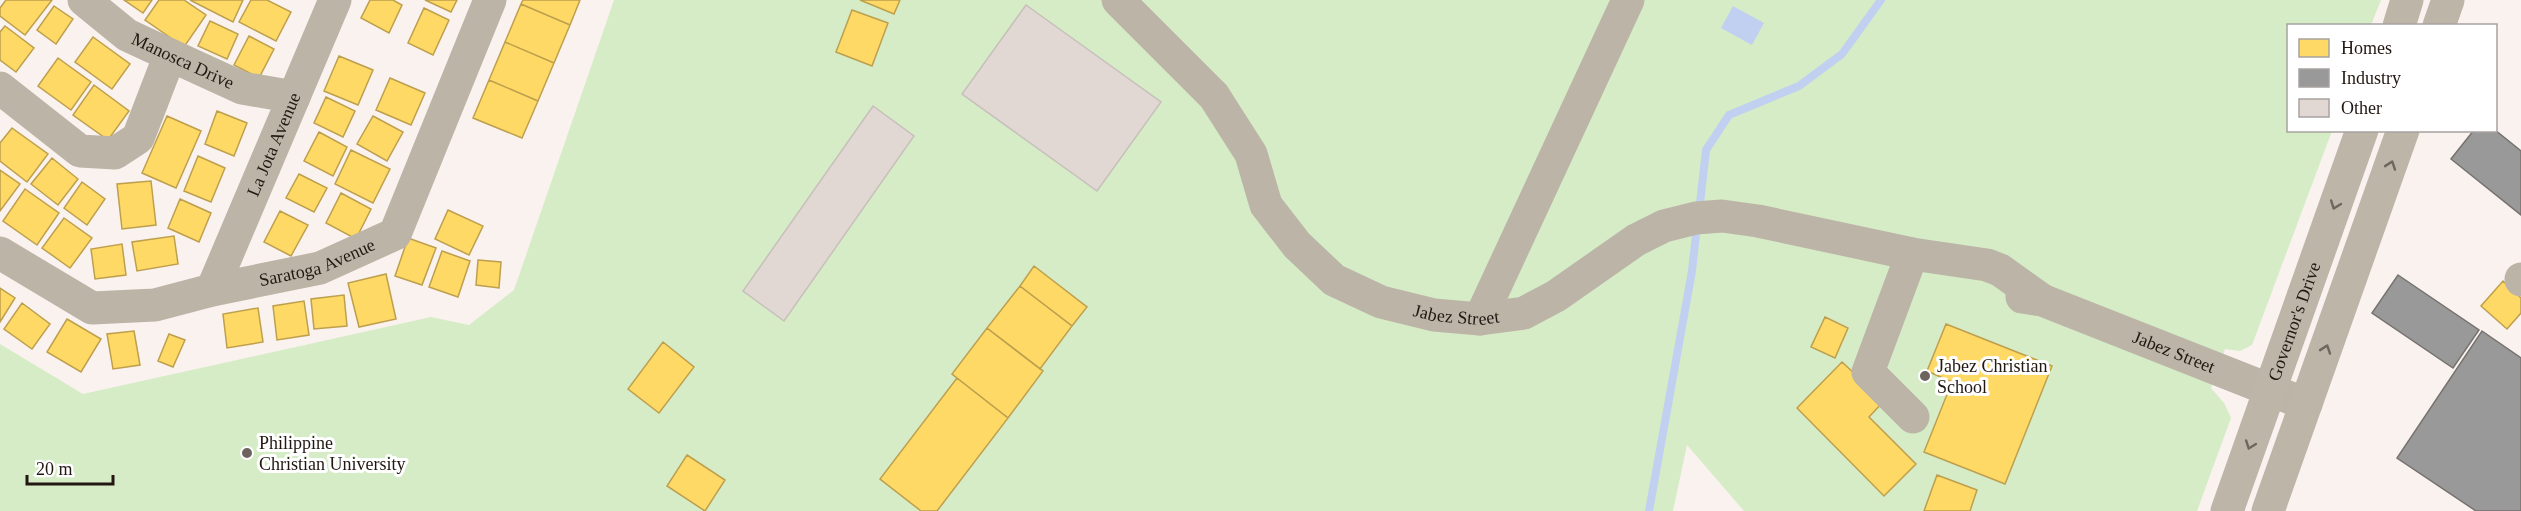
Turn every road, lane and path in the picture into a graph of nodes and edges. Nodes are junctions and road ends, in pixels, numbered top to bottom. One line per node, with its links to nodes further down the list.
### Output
1 (84, 0): 10 (street, Manosca Drive)
2 (334, 0): 12 (street, La Jota Avenue)
3 (490, 0): 17 (street, Saratoga Avenue)
4 (1118, 0): 18 (street, Jabez Street)
5 (1628, 0): 18 (street)
6 (2407, 0): 8 (highway)
7 (2448, 0): 9 (highway)
8 (2399, 24)
9 (2440, 24)
10 (170, 55): 11 (street); 12 (street, Manosca Drive)
11 (0, 88)
12 (294, 97): 17 (street, La Jota Avenue)
13 (2361, 132): 19 (highway, Governor's Drive, one-way to 19)
14 (2402, 132): 20 (highway, one-way to 14)
15 (0, 254): 17 (street, Saratoga Avenue)
16 (1912, 254): 18 (street, Jabez Street); 19 (street, Jabez Street); 21 (street)
17 (212, 290)
18 (1480, 319)
19 (2270, 390): 20 (street, Jabez Street); 22 (highway, Governor's Drive, one-way to 22)
20 (2306, 404): 24 (highway)
21 (1913, 417)
22 (2228, 505): 23 (street)
23 (2262, 511)
24 (2268, 511)

